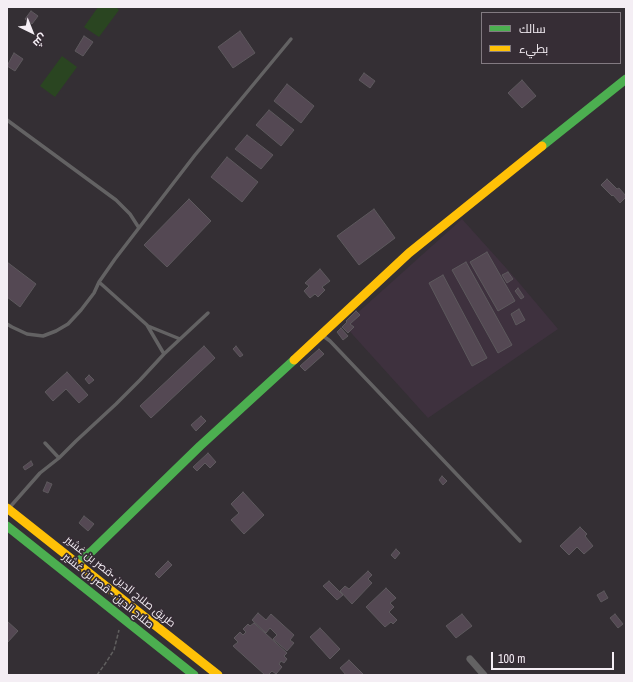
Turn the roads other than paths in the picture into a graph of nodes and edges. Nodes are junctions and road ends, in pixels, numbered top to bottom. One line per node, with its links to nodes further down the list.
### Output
1 (290, 39): 4 (lane)
2 (626, 79): 9 (main road)
3 (7, 120): 4 (lane)
4 (139, 228): 5 (lane)
5 (99, 282): 7 (lane); 8 (lane)
6 (208, 312): 10 (lane)
7 (7, 324)
8 (147, 325): 10 (lane); 11 (lane)
9 (321, 334): 16 (lane); 19 (main road)
10 (180, 339): 11 (lane)
11 (164, 354): 13 (lane)
12 (45, 443): 13 (lane)
13 (59, 458): 14 (lane)
14 (8, 509): 17 (main road, طريق صلاح الدين -قصر بن غشير)
15 (7, 526): 18 (main road, صلاح الدين - قصر بن غشير)
16 (520, 541)
17 (60, 550): 18 (main road); 19 (main road, طريق صلاح الدين -قصر بن غشير)
18 (51, 561): 21 (main road, صلاح الدين - قصر بن غشير)
19 (76, 562): 22 (main road, طريق صلاح الدين -قصر بن غشير)
20 (470, 658): 23 (street)
21 (194, 675)
22 (218, 675)
23 (484, 675)

